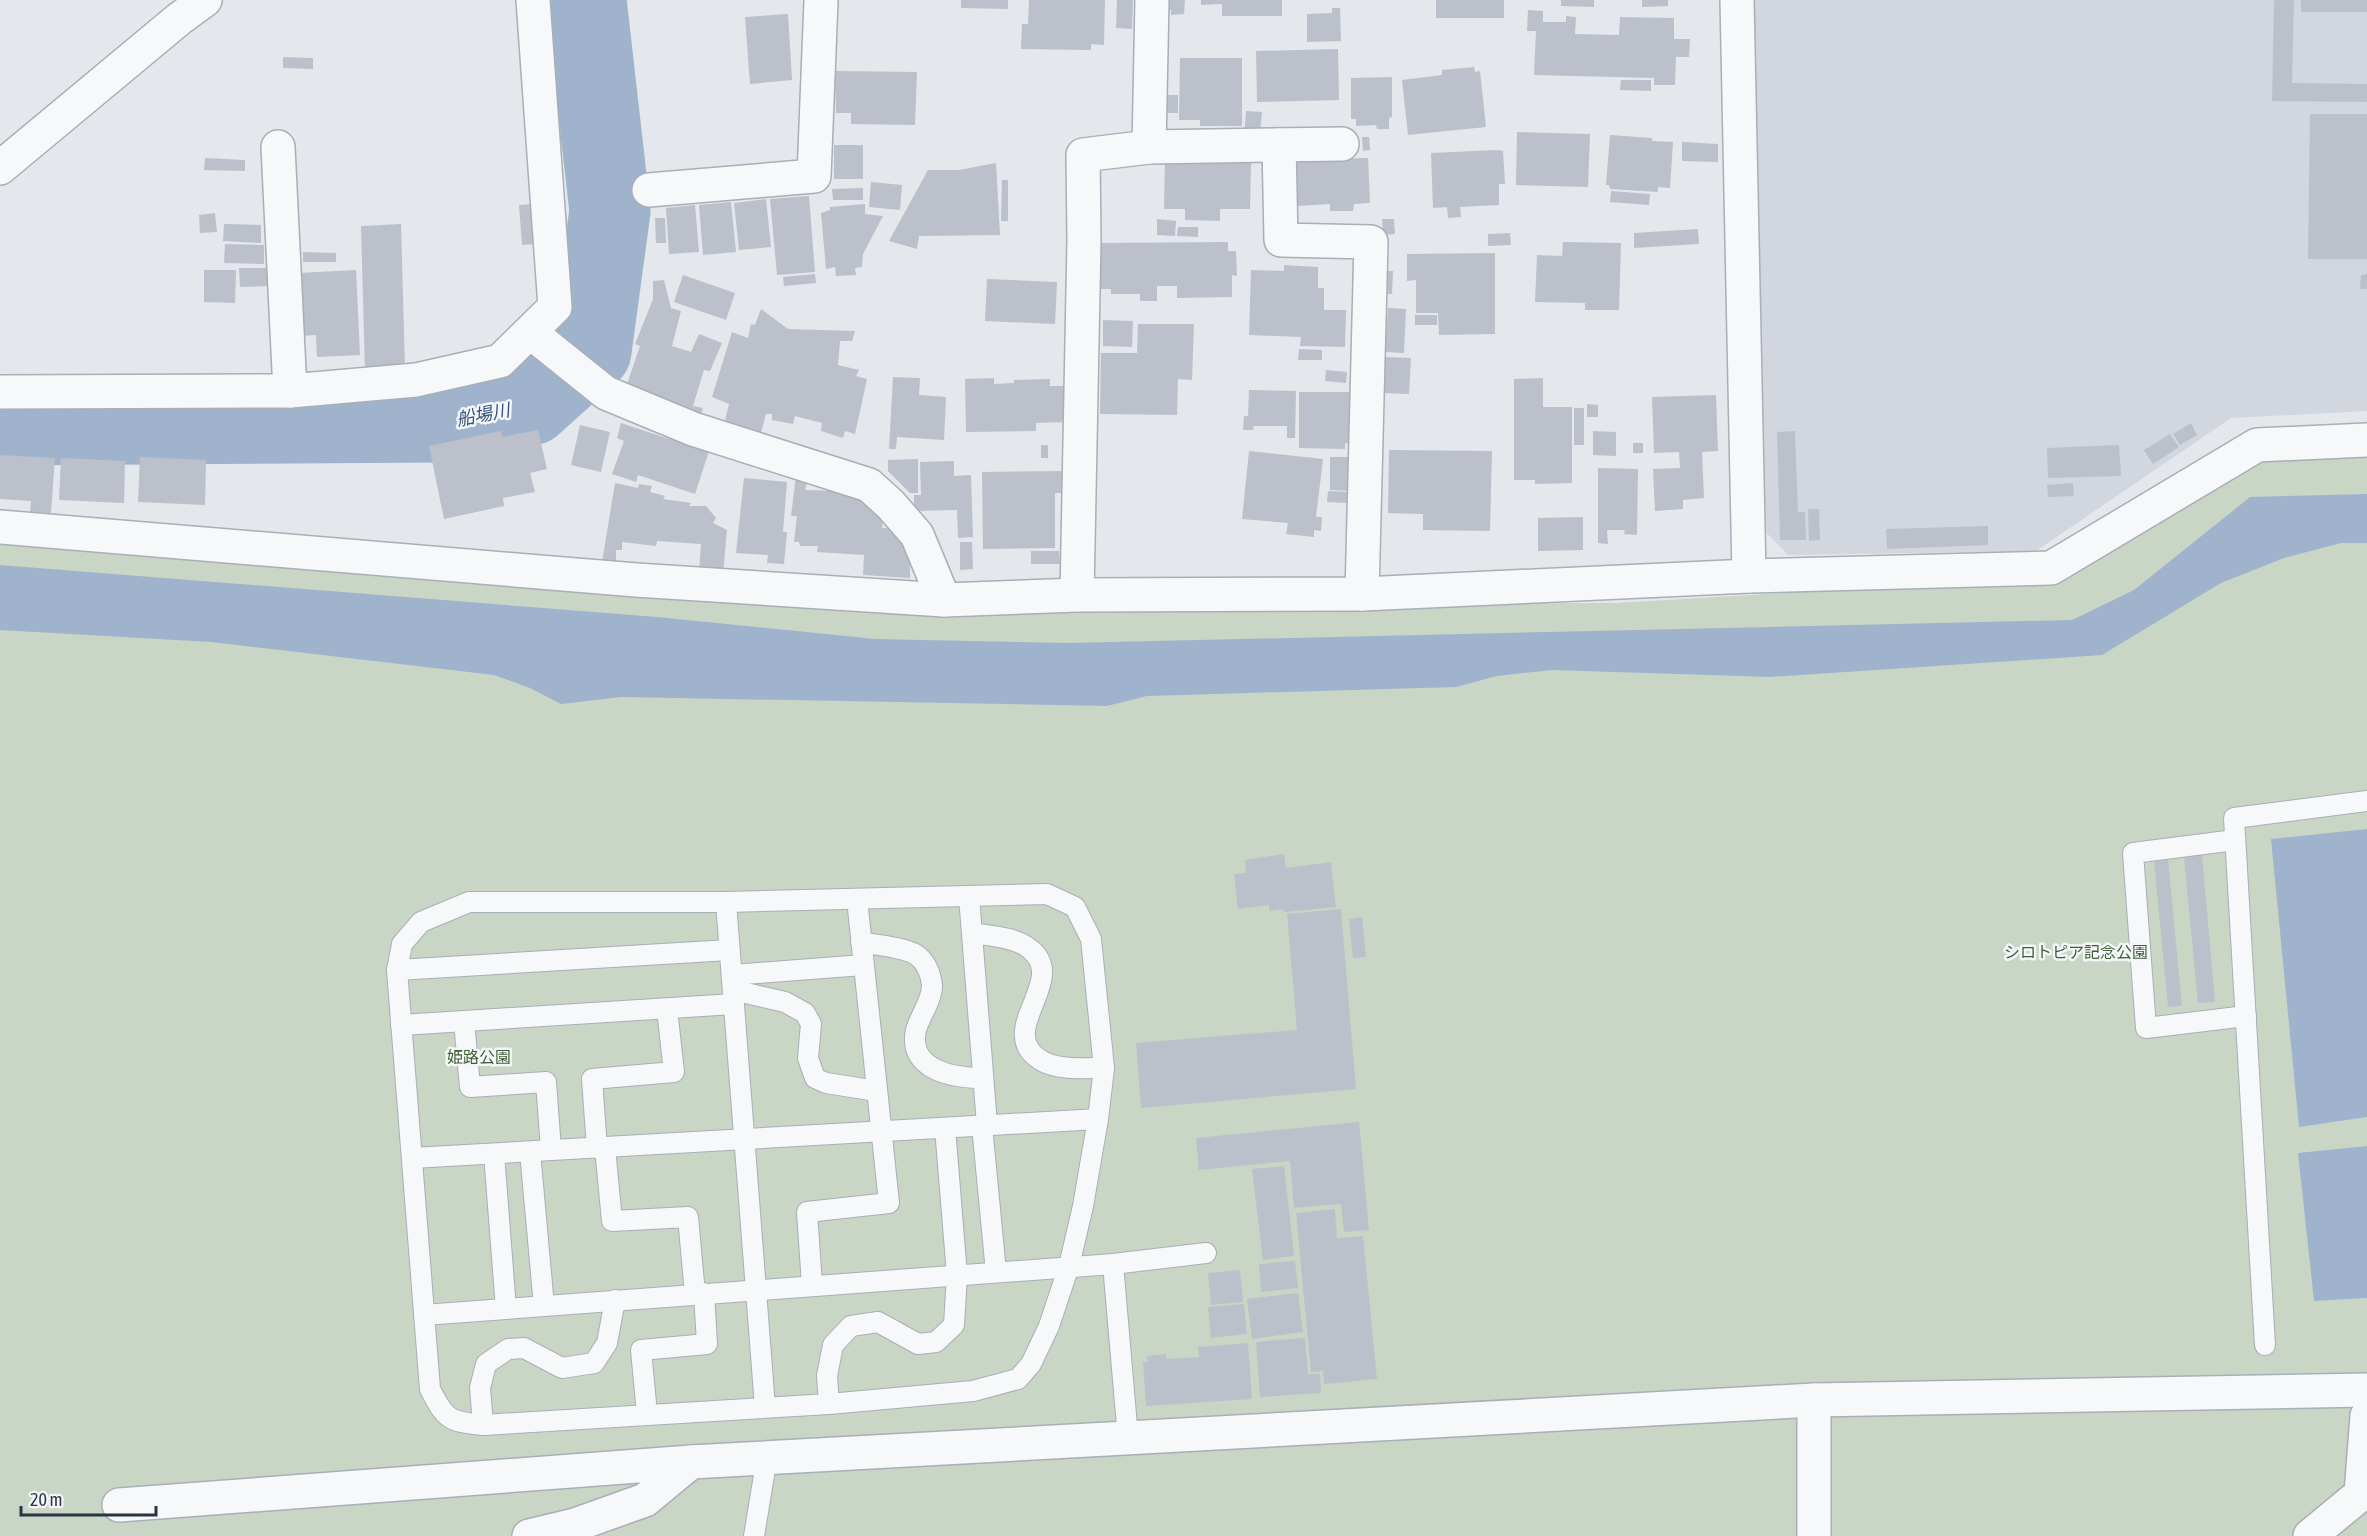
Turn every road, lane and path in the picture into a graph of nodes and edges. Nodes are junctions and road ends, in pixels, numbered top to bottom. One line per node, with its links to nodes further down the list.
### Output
1 (205, 0): 10 (street)
2 (532, 0): 12 (street)
3 (1152, 0): 9 (street)
4 (1737, 0): 17 (street)
5 (821, 1): 11 (street)
6 (1342, 144): 7 (street)
7 (1279, 145): 9 (street); 18 (street)
8 (278, 147): 13 (street)
9 (1149, 147): 19 (street)
10 (0, 168)
11 (649, 190)
12 (530, 332): 13 (street); 20 (street)
13 (290, 391): 14 (street)
14 (0, 392)
15 (2367, 440): 17 (street)
16 (0, 527): 20 (street)
17 (1749, 576): 18 (street)
18 (1362, 594): 19 (street)
19 (1077, 595): 20 (street)
20 (945, 600)
21 (2367, 801): 22 (lane)
22 (2235, 840): 33 (lane); 33 (lane)
23 (969, 896): 24 (lane); 26 (lane); 36 (lane)
24 (857, 899): 25 (lane); 27 (lane)
25 (726, 902): 28 (lane); 30 (lane)
26 (972, 933): 36 (lane); 37 (lane)
27 (861, 942): 29 (lane); 37 (lane)
28 (729, 950): 30 (lane); 31 (lane)
29 (863, 965): 31 (lane); 38 (lane)
30 (397, 970): 35 (lane)
31 (733, 990): 32 (lane); 38 (lane); 43 (lane)
32 (667, 1009): 34 (lane); 44 (lane)
33 (2246, 1016): 61 (lane)
34 (464, 1022): 35 (lane); 45 (lane)
35 (401, 1025): 48 (lane)
36 (1104, 1068): 39 (lane)
37 (983, 1078): 40 (lane)
38 (877, 1091): 42 (lane)
39 (1098, 1119): 40 (lane); 51 (lane)
40 (984, 1125): 41 (lane); 52 (lane)
41 (945, 1128): 42 (lane); 53 (lane)
42 (882, 1132): 43 (lane); 54 (lane)
43 (745, 1140): 44 (lane); 55 (lane)
44 (601, 1148): 45 (lane); 56 (lane)
45 (551, 1150): 46 (lane)
46 (530, 1152): 47 (lane); 58 (lane)
47 (494, 1154): 48 (lane); 59 (lane)
48 (412, 1158): 60 (lane)
49 (1206, 1253): 50 (lane)
50 (1113, 1264): 51 (lane); 69 (lane)
51 (1069, 1266): 52 (lane); 64 (lane)
52 (996, 1272): 53 (lane)
53 (957, 1275): 54 (lane); 64 (lane)
54 (812, 1285): 55 (lane)
55 (756, 1289): 56 (lane); 65 (lane)
56 (700, 1294): 57 (lane); 66 (lane)
57 (615, 1300): 58 (lane); 68 (lane)
58 (544, 1306): 59 (lane)
59 (506, 1309): 60 (lane)
60 (424, 1315): 68 (lane)
61 (2265, 1345)
62 (2367, 1390): 63 (street)
63 (1814, 1400): 69 (street); 75 (street)
64 (829, 1404): 65 (lane)
65 (765, 1407): 66 (lane)
66 (647, 1414): 68 (lane)
67 (2367, 1416): 76 (street)
68 (483, 1425)
69 (1128, 1438): 70 (street)
70 (767, 1457): 71 (street); 74 (lane)
71 (691, 1462): 72 (street); 73 (street)
72 (119, 1505)
73 (529, 1536)
74 (754, 1536)
75 (1814, 1536)
76 (2310, 1536)

